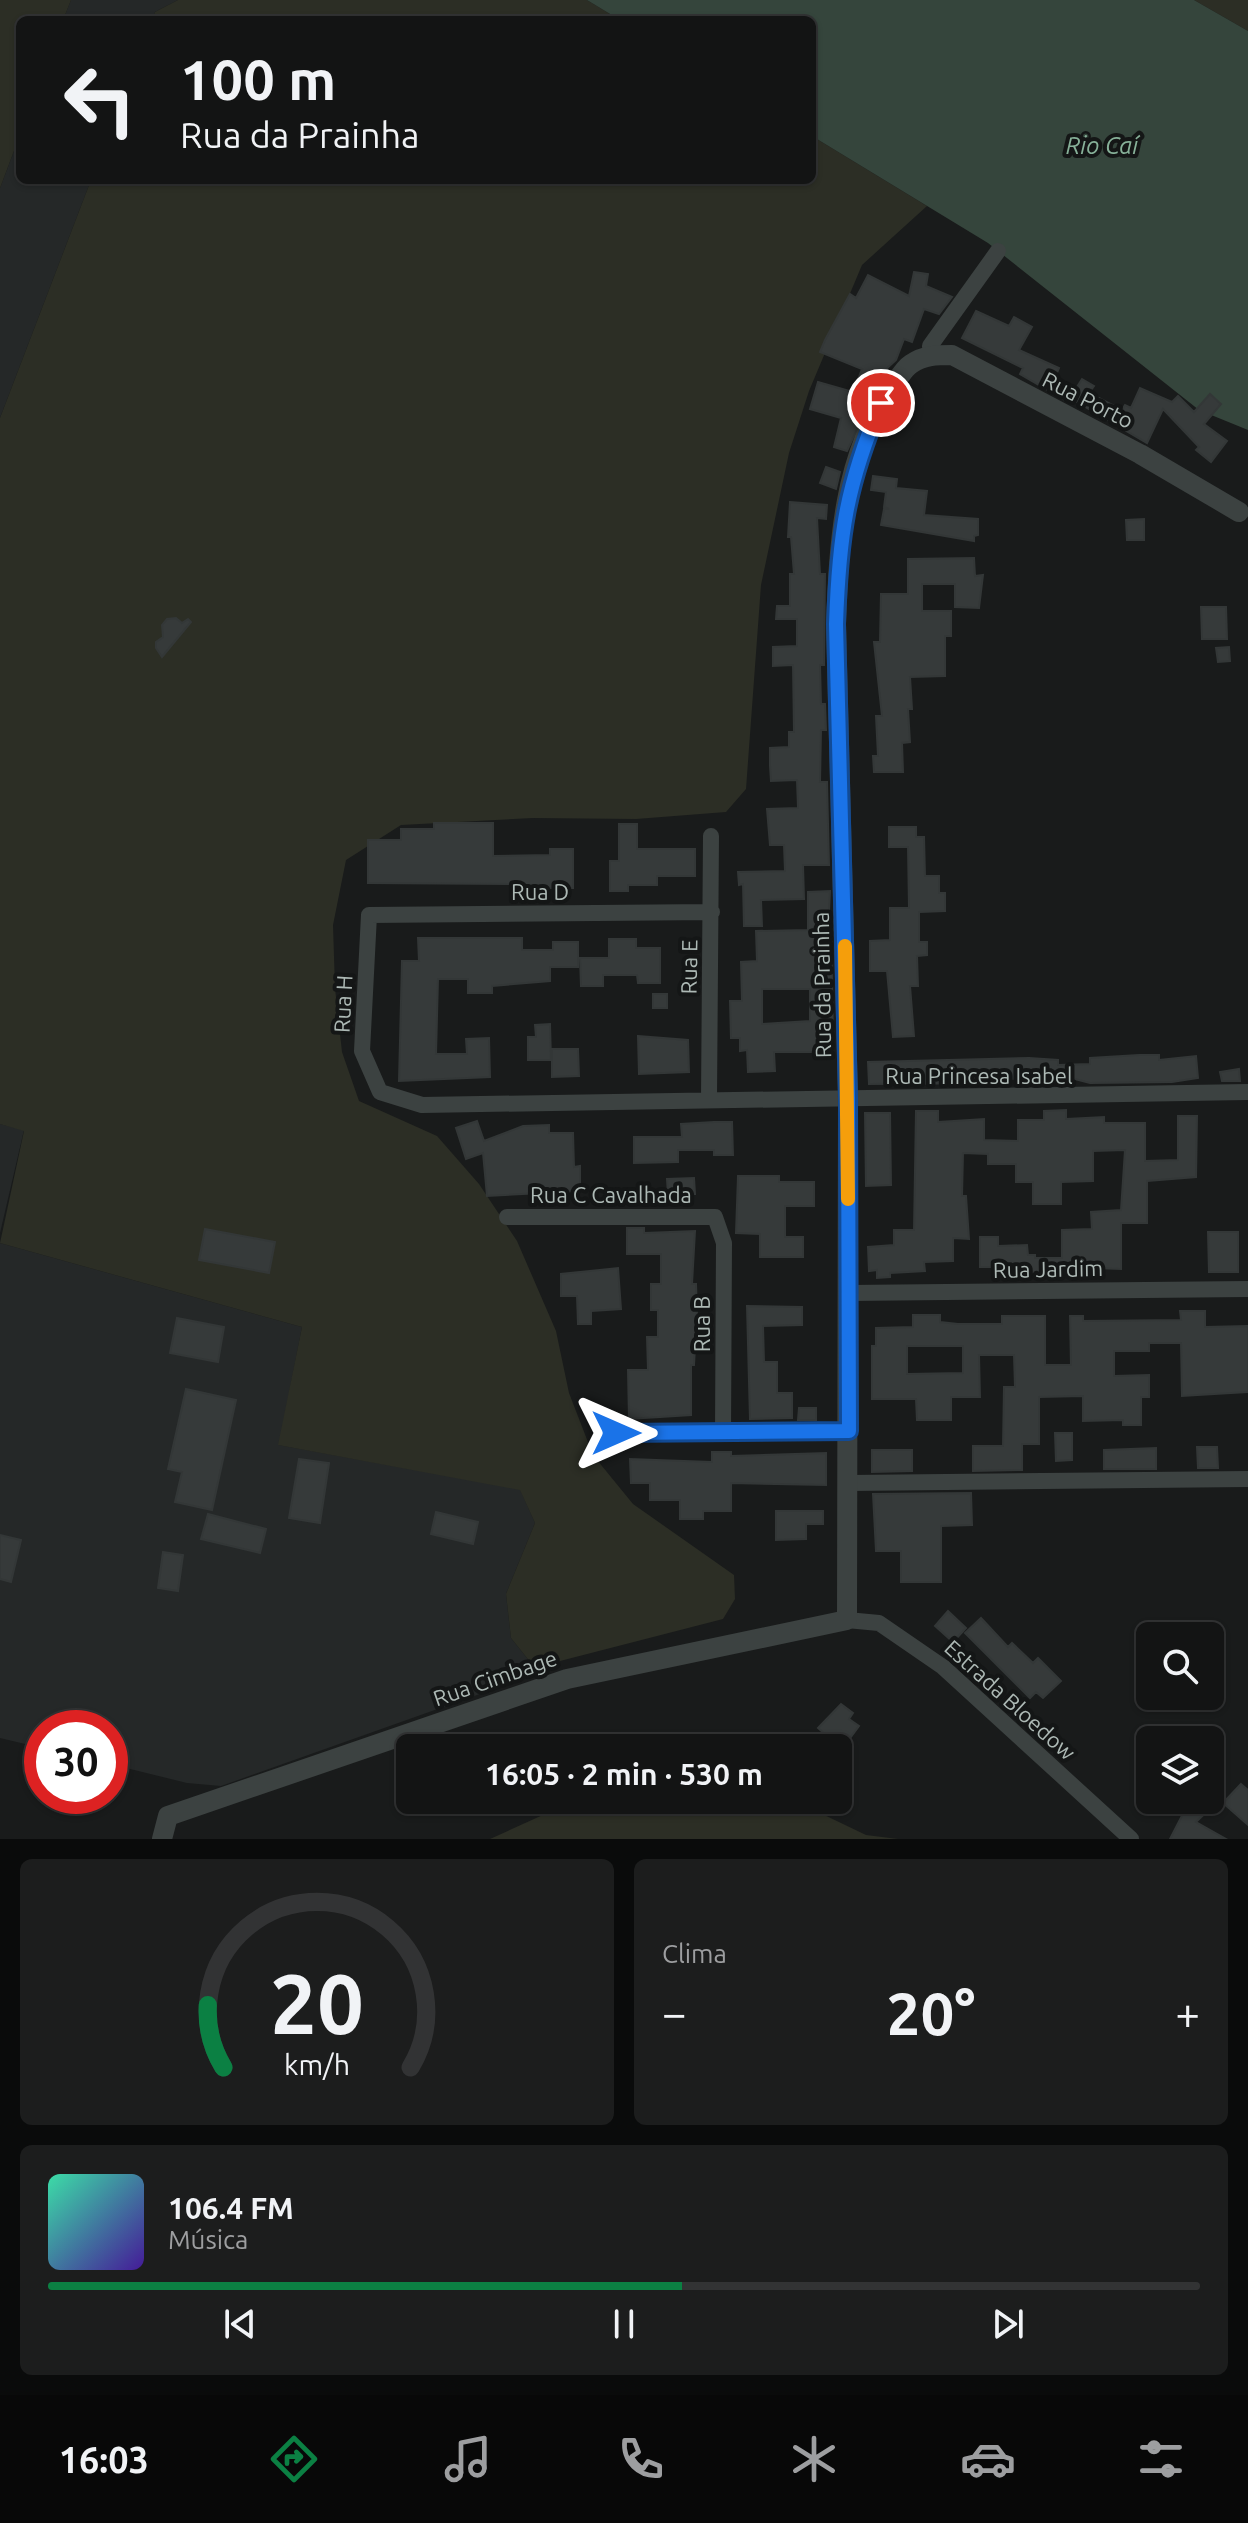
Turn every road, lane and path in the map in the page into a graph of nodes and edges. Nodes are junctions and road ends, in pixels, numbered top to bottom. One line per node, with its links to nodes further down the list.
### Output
1 (998, 251): 2 (street)
2 (932, 355): 3 (street, Rua Porto); 9 (street, Rua da Prainha)
3 (1239, 512)
4 (711, 836): 5 (street, Rua E)
5 (712, 912): 6 (street, Rua D); 8 (street, Rua E)
6 (369, 915): 8 (street, Rua H)
7 (1248, 1092): 9 (street, Rua Princesa Isabel)
8 (709, 1098): 9 (street, Rua Princesa Isabel)
9 (848, 1098): 13 (street, Rua da Prainha)
10 (507, 1217): 11 (street, Rua C Cavalhada)
11 (715, 1217): 15 (street, Rua B)
12 (1248, 1289): 13 (street, Rua Jardim)
13 (849, 1293): 14 (street, Rua da Prainha)
14 (849, 1431): 15 (street); 18 (street, Rua da Prainha)
15 (723, 1432): 16 (street)
16 (616, 1433)
17 (1248, 1479): 18 (street)
18 (849, 1483): 19 (street, Rua da Prainha)
19 (847, 1620): 20 (street, Rua Cimbage); 21 (street, Estrada Bloedow)
20 (162, 1839)
21 (1131, 1839)

